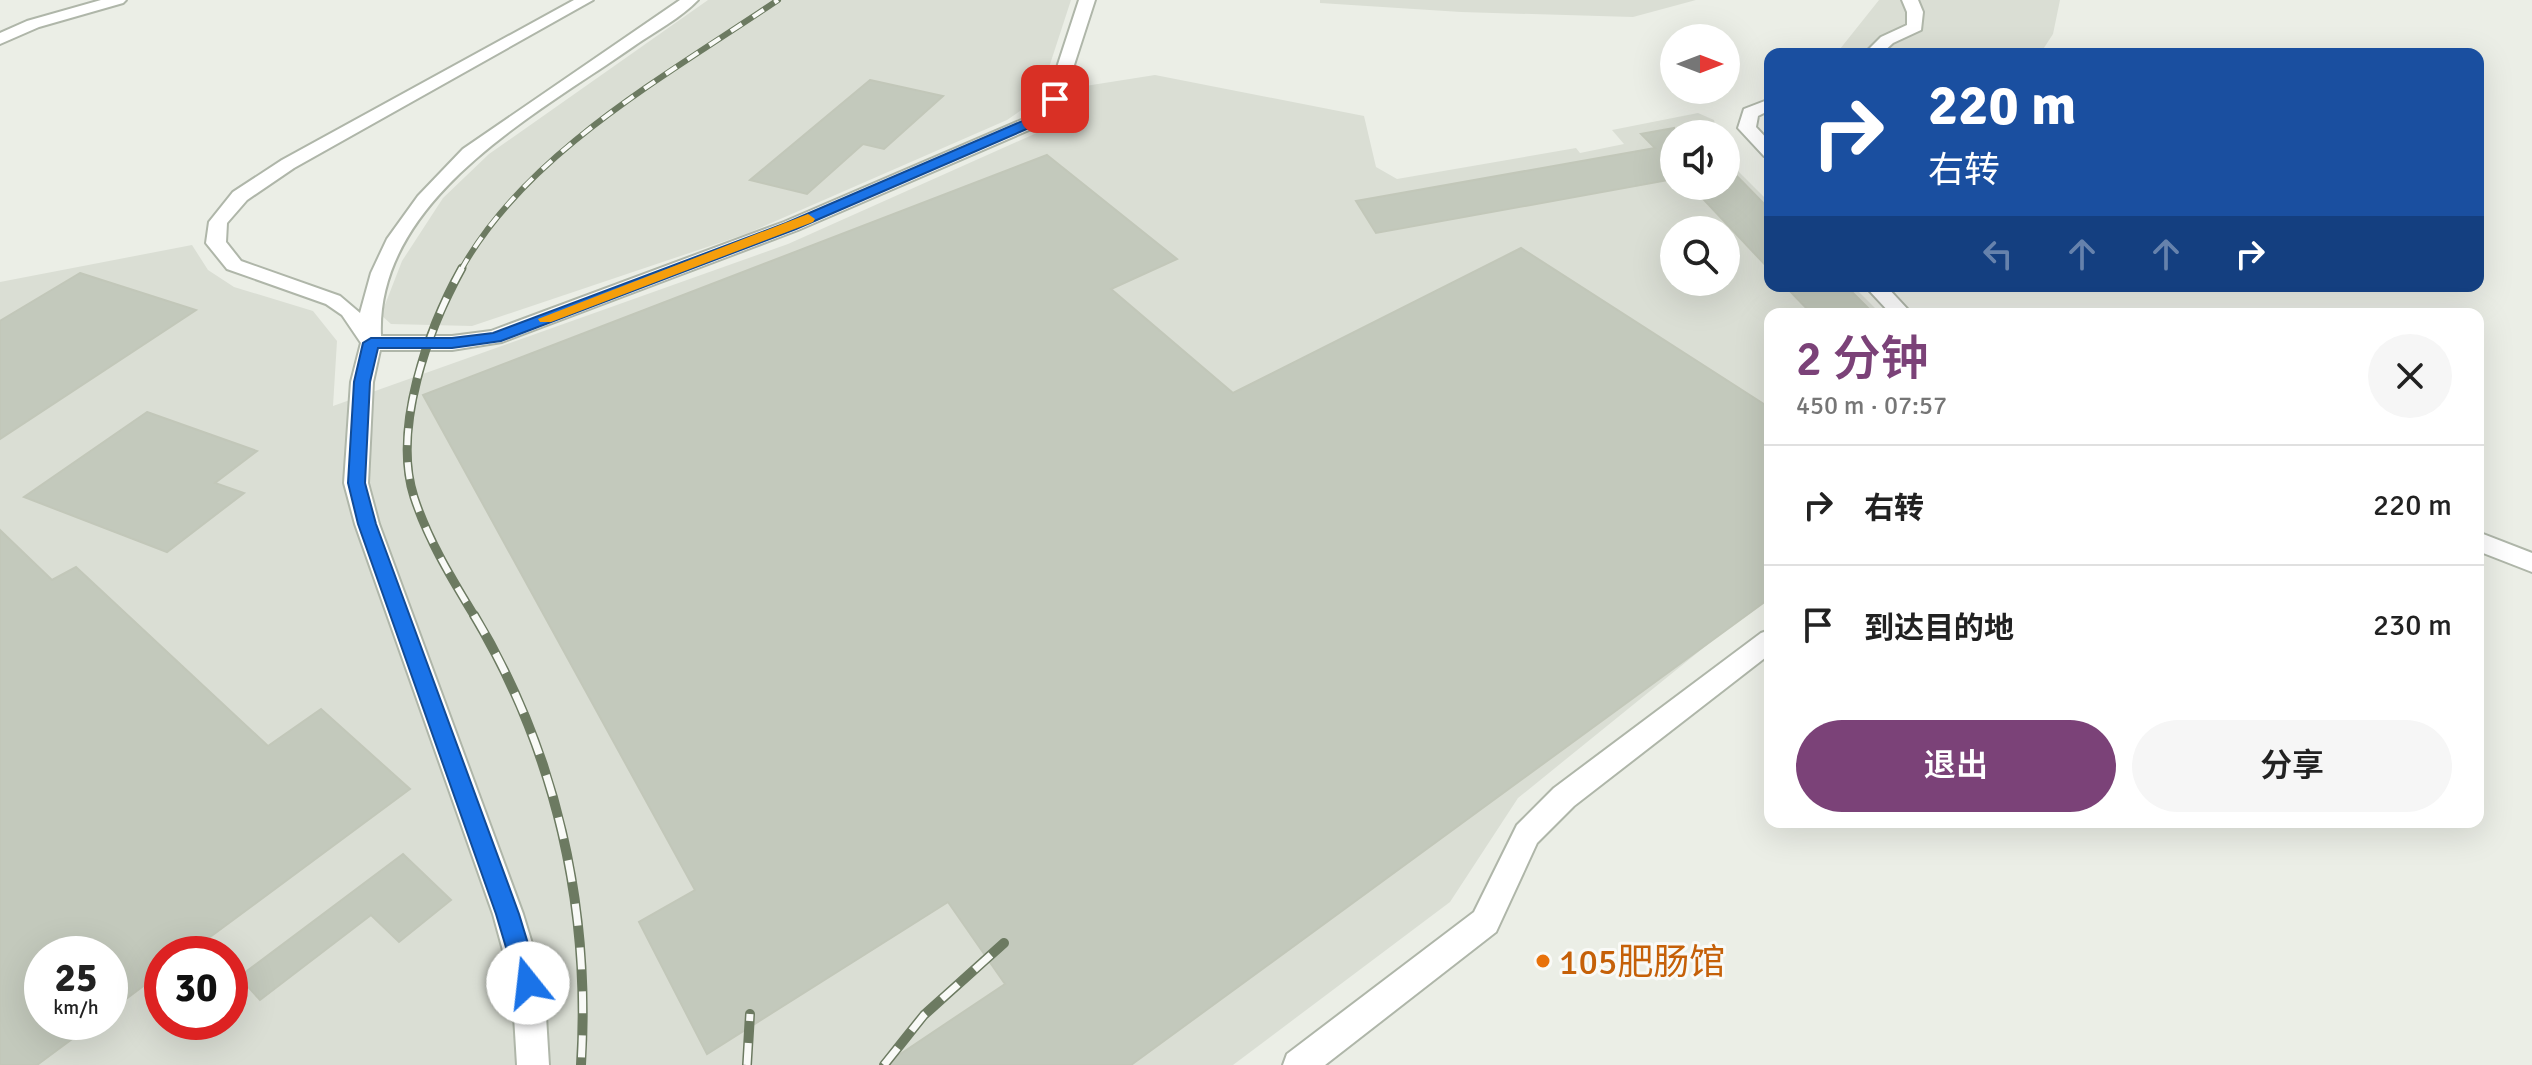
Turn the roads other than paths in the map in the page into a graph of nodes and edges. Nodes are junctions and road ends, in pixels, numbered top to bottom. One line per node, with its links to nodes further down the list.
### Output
1 (118, 0): 6 (street)
2 (585, 0): 12 (street)
3 (690, 0): 12 (street)
4 (1087, 0): 12 (street)
5 (1910, 0): 7 (street)
6 (0, 39)
7 (1878, 48)
8 (1764, 107): 9 (street)
9 (1764, 146)
10 (1881, 292): 11 (street)
11 (1896, 308)
12 (371, 343): 16 (street)
13 (2484, 543): 14 (street)
14 (2532, 563)
15 (1764, 645): 17 (street)
16 (533, 1065)
17 (1299, 1065)

